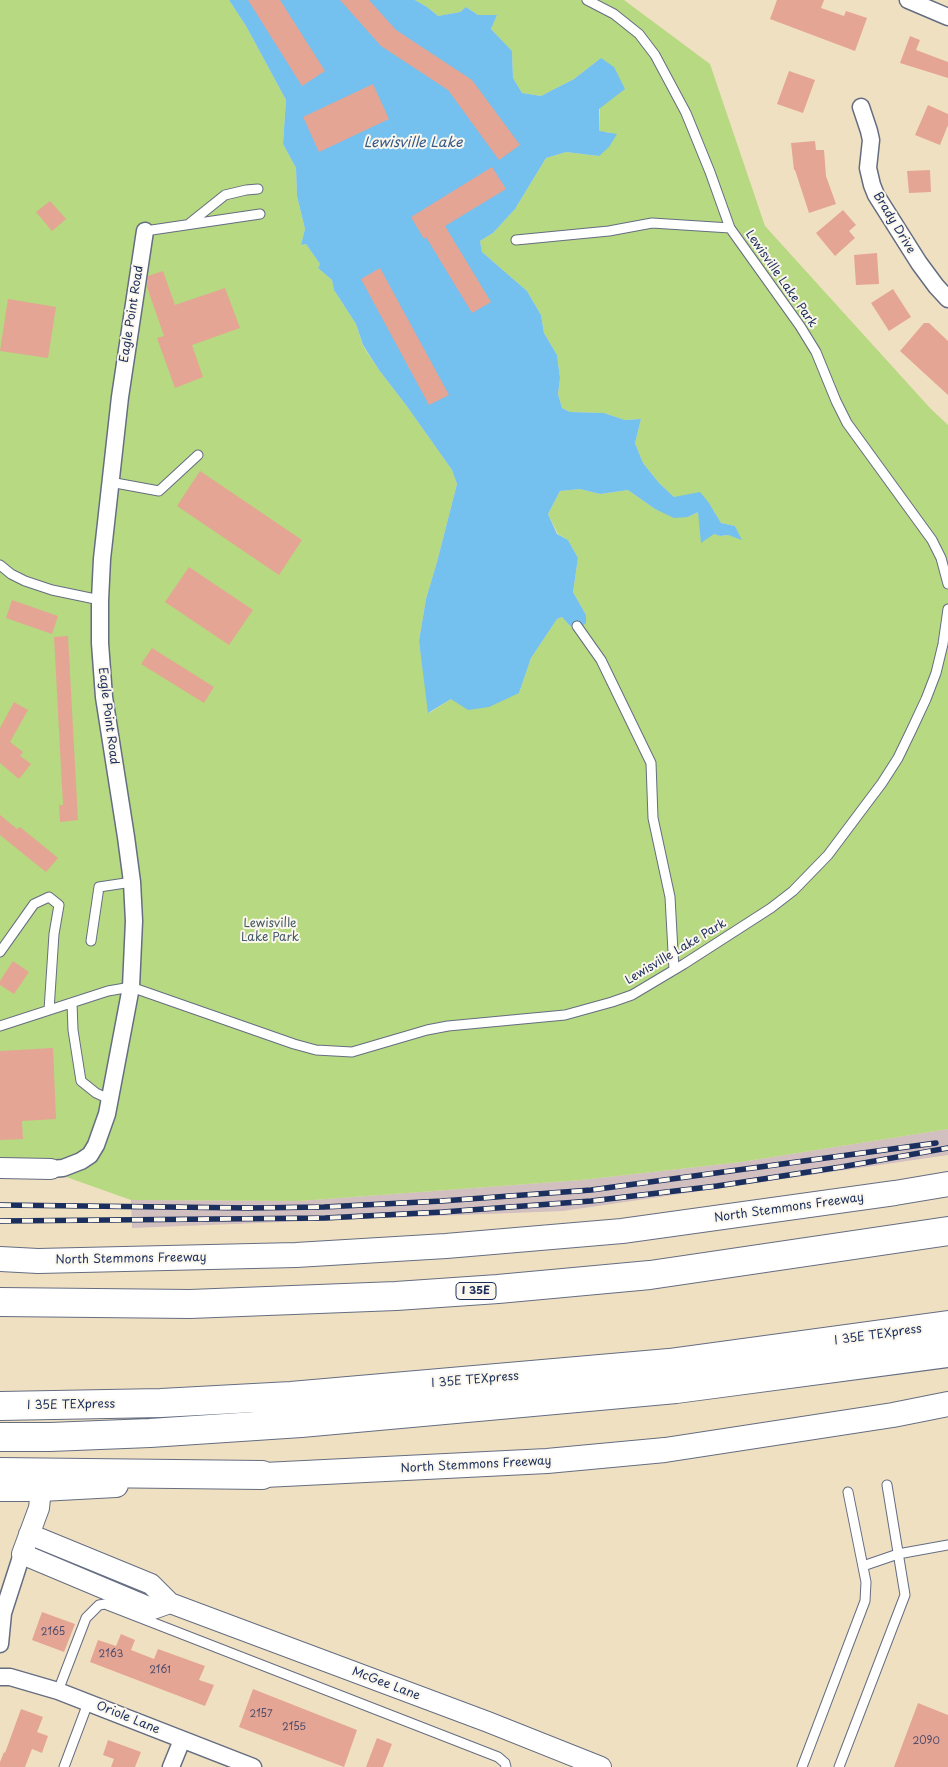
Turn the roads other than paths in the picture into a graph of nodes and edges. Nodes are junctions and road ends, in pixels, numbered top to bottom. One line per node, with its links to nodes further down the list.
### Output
1 (587, 0): 8 (lane, Lewisville Lake Park)
2 (908, 0): 3 (street)
3 (948, 17)
4 (861, 107): 11 (street, Brady Drive)
5 (258, 189): 7 (lane)
6 (260, 214): 7 (lane)
7 (189, 224): 9 (lane)
8 (730, 228): 10 (lane); 15 (lane, Lewisville Lake Park)
9 (145, 231): 13 (street, Eagle Point Road)
10 (516, 240)
11 (948, 299)
12 (198, 455): 13 (lane)
13 (110, 482): 16 (street, Eagle Point Road)
14 (1, 569): 16 (lane)
15 (948, 584)
16 (100, 600): 19 (street, Eagle Point Road)
17 (948, 609): 22 (lane, Lewisville Lake Park)
18 (576, 626): 22 (lane)
19 (132, 882): 20 (lane); 23 (street, Eagle Point Road)
20 (92, 941)
21 (0, 952): 25 (lane)
22 (674, 970): 23 (lane, Lewisville Lake Park)
23 (131, 987): 24 (lane, Lewisville Lake Park); 27 (street, Eagle Point Road)
24 (72, 1003): 25 (lane, Lewisville Lake Park); 27 (lane)
25 (49, 1010): 26 (lane, Lewisville Lake Park)
26 (0, 1026)
27 (110, 1099): 29 (street, Eagle Point Road)
28 (0, 1168): 29 (street)
29 (50, 1169)
30 (948, 1184): 32 (main road, North Stemmons Freeway)
31 (948, 1231): 33 (highway, I 35E)
32 (0, 1260)
33 (0, 1302)
34 (946, 1325): 37 (highway, I 35E TEXpress)
35 (948, 1353): 38 (highway)
36 (948, 1404): 40 (main road, North Stemmons Freeway)
37 (0, 1406)
38 (0, 1436)
39 (0, 1472): 40 (highway)
40 (262, 1475): 43 (main road, North Stemmons Freeway)
41 (887, 1485): 48 (lane)
42 (0, 1489): 43 (main road, North Stemmons Freeway)
43 (41, 1489): 45 (street)
44 (848, 1492): 49 (lane)
45 (29, 1534): 47 (street); 50 (street, McGee Lane)
46 (948, 1544): 48 (lane)
47 (22, 1554): 50 (street, McGee Lane); 51 (street)
48 (898, 1554): 49 (lane); 62 (lane)
49 (863, 1566): 61 (lane)
50 (170, 1603): 56 (street, McGee Lane)
51 (0, 1644)
52 (0, 1677): 53 (street, Oriole Lane)
53 (58, 1692): 54 (street, Oriole Lane); 60 (lane)
54 (88, 1703): 55 (street, Oriole Lane); 57 (lane)
55 (182, 1740): 58 (street); 59 (street, Oriole Lane)
56 (591, 1765)
57 (64, 1767)
58 (171, 1767)
59 (253, 1767)
60 (506, 1767)
61 (802, 1767)
62 (839, 1767)

